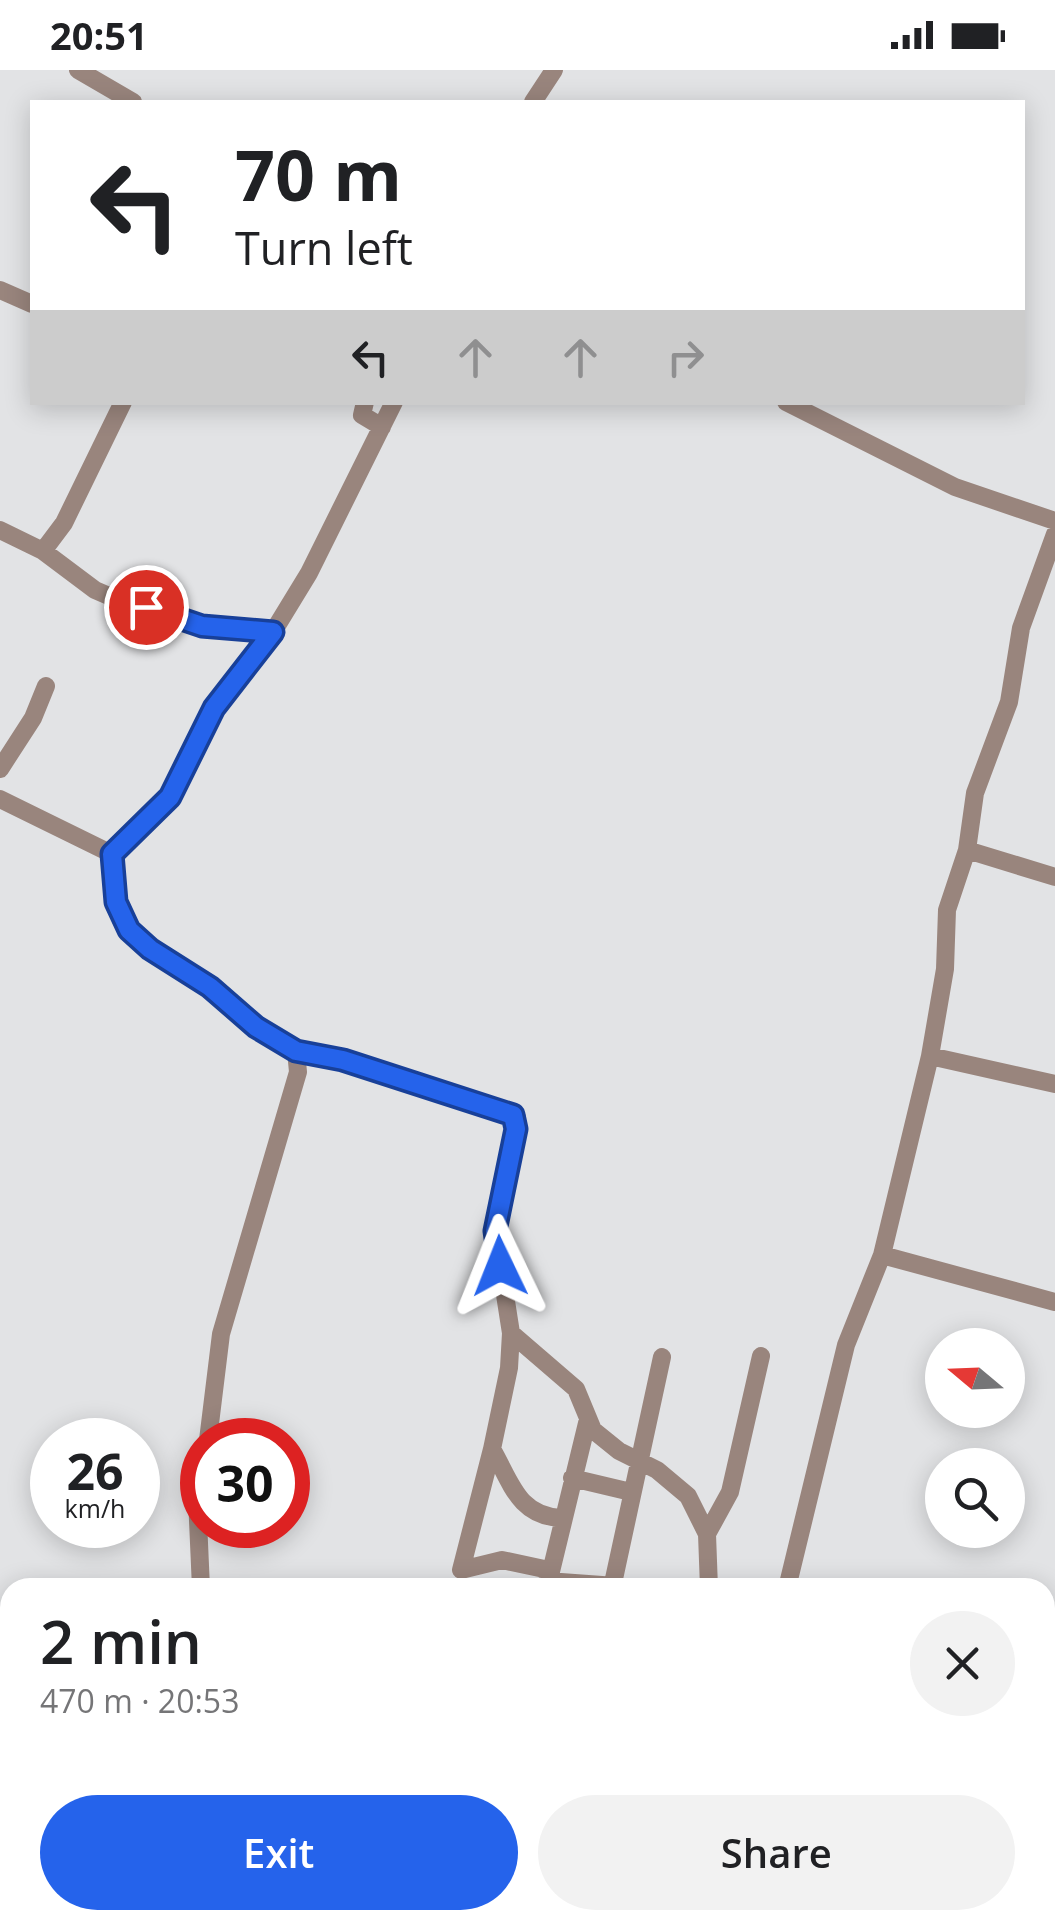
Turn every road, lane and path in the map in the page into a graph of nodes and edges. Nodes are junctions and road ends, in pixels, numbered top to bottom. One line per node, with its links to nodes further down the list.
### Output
1 (78, 70): 3 (street)
2 (554, 70): 4 (street)
3 (130, 100)
4 (534, 100)
5 (0, 290): 6 (street)
6 (30, 303)
7 (122, 405): 15 (street)
8 (364, 405): 11 (street)
9 (393, 405): 11 (street)
10 (792, 405): 12 (street)
11 (382, 427): 17 (street)
12 (1055, 522)
13 (0, 530): 15 (street)
14 (1055, 534): 16 (street)
15 (43, 550): 17 (street)
16 (1053, 555): 21 (street)
17 (273, 632): 22 (street)
18 (46, 686): 19 (street)
19 (0, 769)
20 (0, 799): 22 (street)
21 (967, 850): 23 (street); 25 (street)
22 (112, 854): 24 (street)
23 (1055, 877)
24 (296, 1051): 29 (street); 32 (street)
25 (930, 1056): 26 (street); 27 (street)
26 (1055, 1084)
27 (882, 1255): 28 (street); 47 (street)
28 (1055, 1302)
29 (512, 1333): 33 (street); 34 (street)
30 (761, 1356): 39 (street)
31 (662, 1357): 35 (street)
32 (210, 1418)
33 (587, 1423): 35 (street); 36 (street)
34 (492, 1448): 38 (street); 42 (street)
35 (640, 1461): 37 (street); 39 (street)
36 (572, 1478): 37 (street); 38 (street)
37 (632, 1492): 45 (street)
38 (561, 1518): 44 (street)
39 (707, 1534): 46 (street)
40 (199, 1548): 41 (street)
41 (201, 1578)
42 (460, 1578): 43 (street)
43 (546, 1578)
44 (548, 1578)
45 (614, 1578)
46 (709, 1578)
47 (789, 1578)

